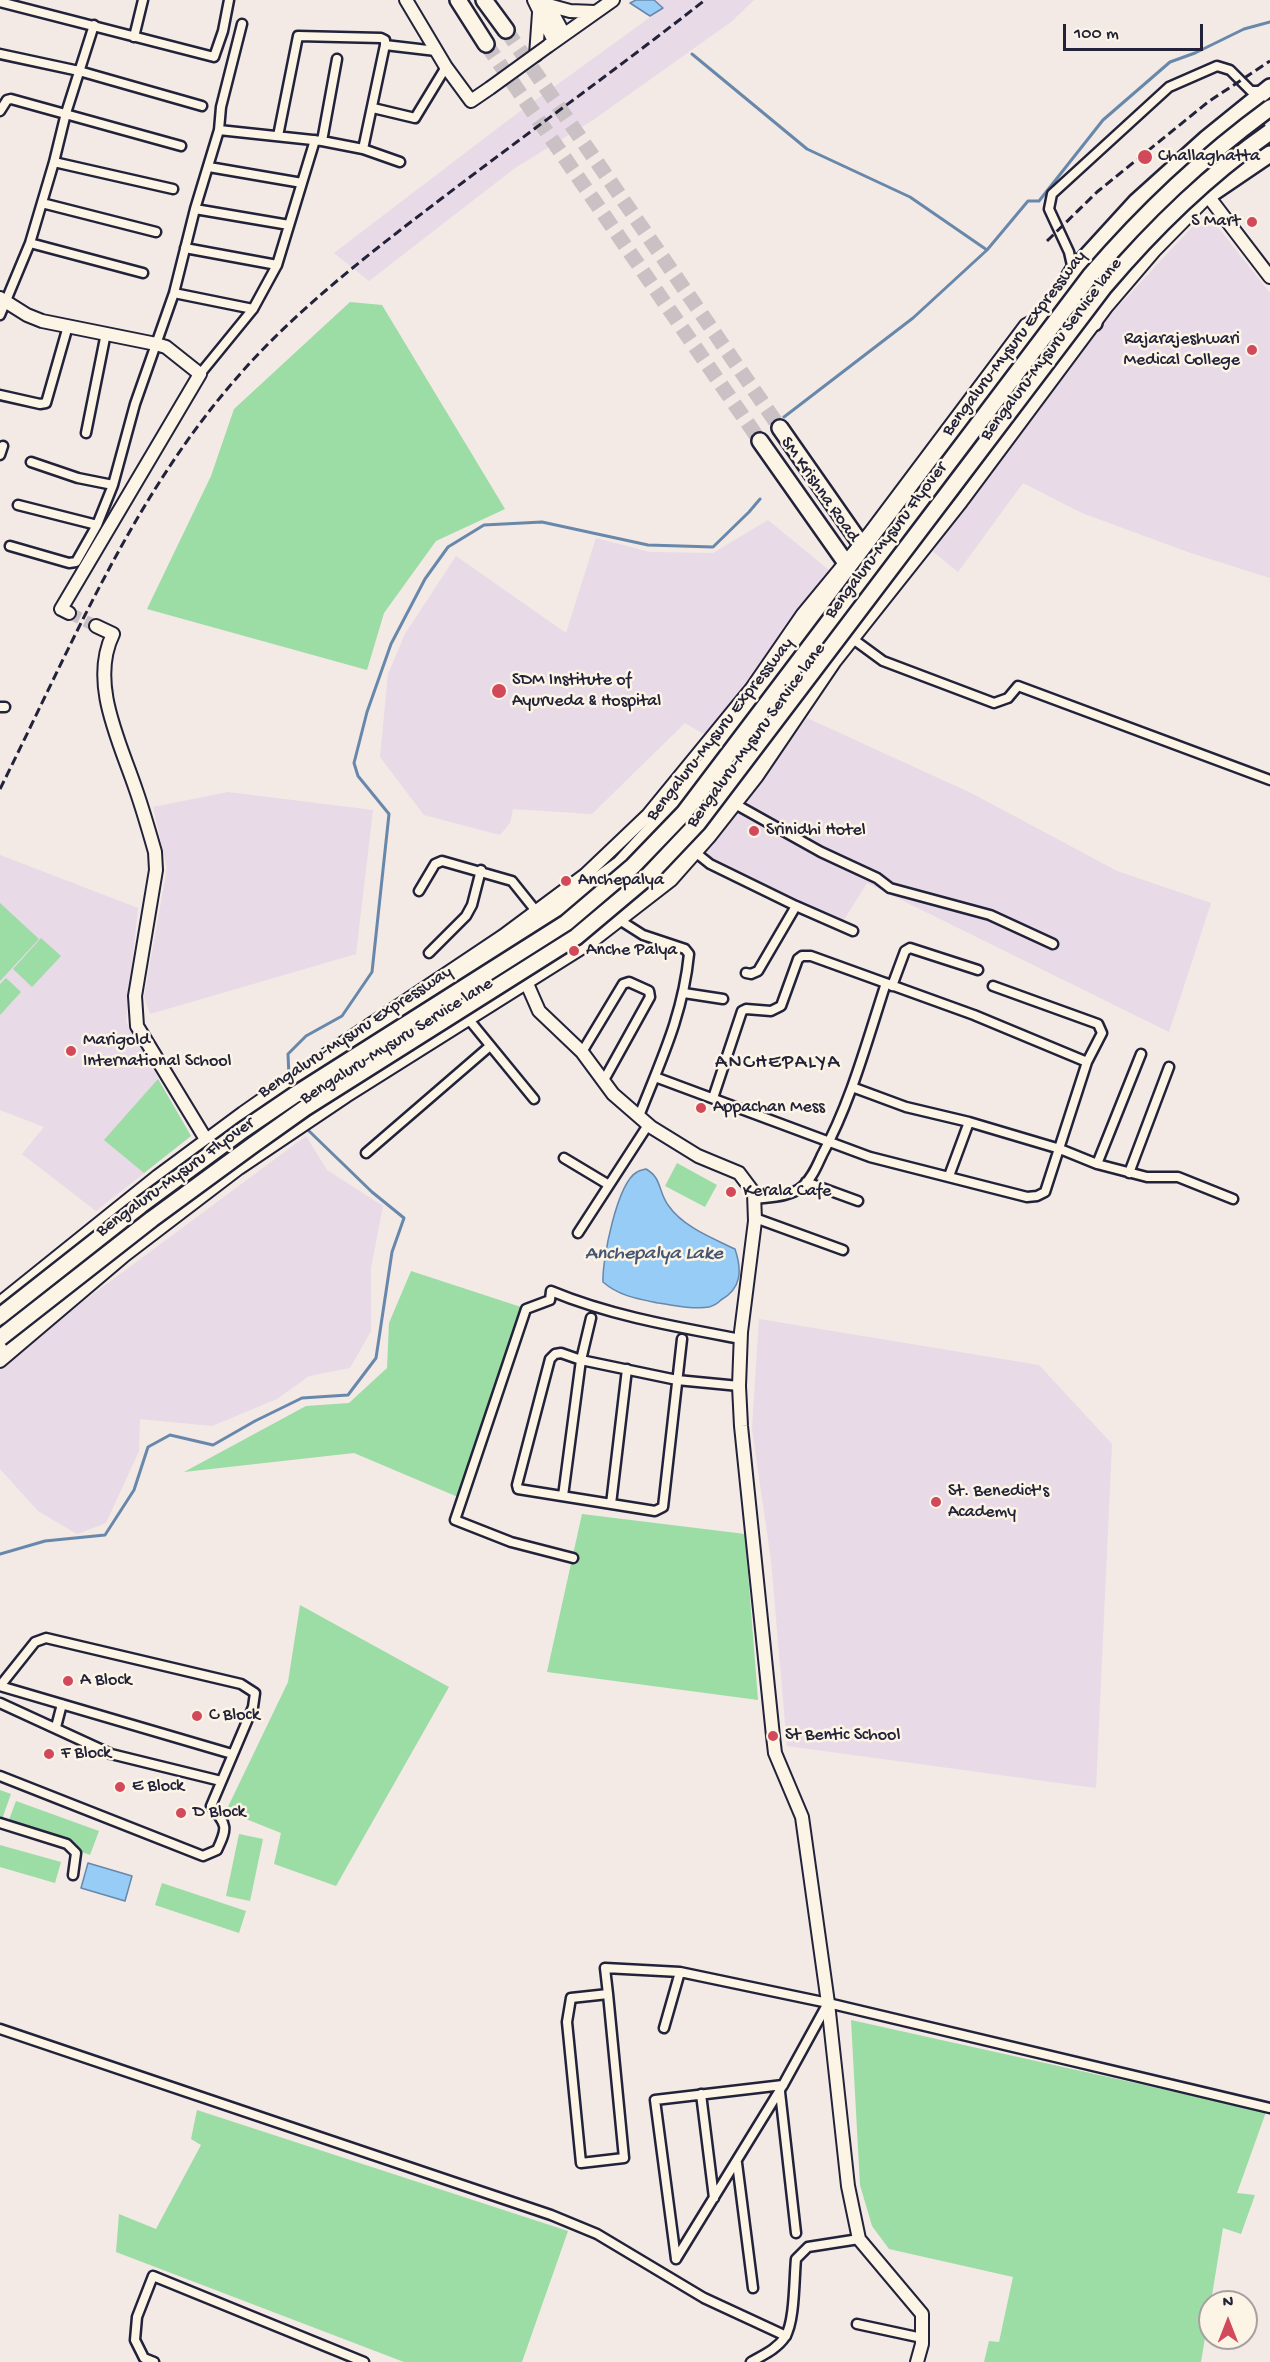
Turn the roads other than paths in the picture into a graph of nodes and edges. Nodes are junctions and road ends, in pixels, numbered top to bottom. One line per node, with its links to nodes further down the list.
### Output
1 (143, 0): 13 (street)
2 (229, 0): 13 (street)
3 (406, 0): 17 (street)
4 (458, 0): 15 (highway)
5 (484, 0): 12 (highway)
6 (613, 0): 9 (street)
7 (0, 2): 11 (street)
8 (542, 3): 9 (street); 14 (street); 19 (street)
9 (595, 12): 14 (street)
10 (242, 24): 29 (street)
11 (94, 25): 13 (street); 22 (street)
12 (506, 30)
13 (134, 37)
14 (555, 40): 19 (street, bridge)
15 (486, 44)
16 (385, 45): 17 (street); 25 (street); 31 (street)
17 (436, 51): 21 (street)
18 (0, 54): 22 (street)
19 (536, 55): 21 (street, bridge)
20 (337, 59): 32 (street)
21 (446, 67): 25 (street)
22 (79, 71): 24 (street); 28 (street)
23 (1267, 89): 49 (highway, Bengaluru-Mysuru Expressway); 49 (street)
24 (202, 106)
25 (373, 108): 34 (street)
26 (1270, 108): 130 (highway, Bengaluru-Mysuru Expressway, bridge)
27 (0, 111): 28 (street)
28 (66, 113): 33 (street); 36 (street)
29 (219, 130): 31 (street); 38 (street)
30 (1270, 132): 132 (highway, Bengaluru-Mysuru Flyover, bridge)
31 (278, 136): 32 (street)
32 (318, 141): 34 (street); 39 (street)
33 (181, 146)
34 (363, 149): 37 (street)
35 (1270, 154): 41 (highway)
36 (54, 162): 40 (street); 42 (street)
37 (400, 162)
38 (209, 167): 39 (street); 43 (street)
39 (302, 183): 44 (street)
40 (173, 189)
41 (1208, 196): 51 (street); 58 (highway)
42 (42, 203): 45 (street); 46 (street)
43 (195, 209): 44 (street); 47 (street)
44 (289, 225): 48 (street)
45 (156, 232)
46 (30, 243): 50 (street); 54 (street)
47 (186, 248): 48 (street); 52 (street)
48 (277, 265): 55 (street)
49 (1073, 270): 53 (highway, Bengaluru-Mysuru Expressway)
50 (143, 273)
51 (1270, 277)
52 (174, 293): 55 (street); 61 (street)
53 (1056, 298): 57 (highway, Bengaluru-Mysuru Expressway); 58 (highway)
54 (2, 299): 56 (street); 59 (street)
55 (253, 309): 62 (street)
56 (0, 315)
57 (1046, 315): 73 (street, Bengaluru-Mysuru Expressway); 88 (highway, Bengaluru-Mysuru Expressway)
58 (1091, 321): 78 (street, Bengaluru-Mysuru Service lane); 93 (highway)
59 (68, 326): 60 (street); 63 (street)
60 (106, 333): 61 (street); 65 (street)
61 (156, 344): 62 (street); 70 (street)
62 (200, 374): 76 (street)
63 (0, 395)
64 (780, 428): 73 (highway, SM Krishna Road)
65 (86, 433)
66 (760, 441): 75 (highway, SM Krishna Road)
67 (3, 446): 68 (street)
68 (0, 455)
69 (31, 462): 70 (street)
70 (113, 485): 72 (street)
71 (18, 505): 72 (street)
72 (97, 525): 74 (street)
73 (861, 544): 75 (street, Bengaluru-Mysuru Expressway)
74 (10, 546)
75 (846, 562): 85 (street, Bengaluru-Mysuru Expressway)
76 (69, 613)
77 (96, 626): 113 (street)
78 (853, 639): 79 (street); 80 (street, Bengaluru-Mysuru Service lane)
79 (1270, 780)
80 (735, 804): 81 (street, Bengaluru-Mysuru Service lane); 89 (street)
81 (695, 852): 84 (street); 86 (street, Bengaluru-Mysuru Service lane)
82 (481, 870): 83 (street); 85 (street); 90 (street)
83 (419, 891)
84 (796, 906): 87 (street); 92 (street)
85 (536, 911): 88 (street, Bengaluru-Mysuru Expressway)
86 (621, 921): 93 (street, Bengaluru-Mysuru Service lane); 96 (street)
87 (853, 931)
88 (506, 941): 93 (street); 113 (highway, Bengaluru-Mysuru Expressway)
89 (1053, 944)
90 (429, 953)
91 (978, 970): 94 (street)
92 (746, 973)
93 (526, 980): 98 (highway); 100 (street)
94 (889, 985): 102 (street); 106 (street); 107 (street)
95 (993, 986): 102 (street)
96 (684, 993): 97 (street); 104 (street)
97 (723, 999)
98 (467, 1018): 99 (street); 111 (highway)
99 (490, 1046): 108 (street); 115 (street)
100 (582, 1052): 105 (street); 105 (street)
101 (1141, 1054): 117 (street)
102 (1087, 1062): 114 (street)
103 (1169, 1067): 118 (street)
104 (655, 1077): 107 (street); 109 (street)
105 (604, 1080): 109 (street)
106 (852, 1087): 110 (street); 112 (street)
107 (713, 1098): 112 (street)
108 (534, 1099)
109 (644, 1120): 121 (street); 122 (street)
110 (969, 1122): 114 (street); 119 (street)
111 (273, 1140): 135 (highway); 137 (street)
112 (829, 1143): 119 (street); 120 (street)
113 (208, 1144): 128 (street, Bengaluru-Mysuru Expressway); 129 (highway, Bengaluru-Mysuru Expressway)
114 (1060, 1149): 117 (street); 119 (street)
115 (366, 1153)
116 (564, 1158): 121 (street)
117 (1097, 1164): 118 (street)
118 (1130, 1173): 123 (street)
119 (949, 1176)
120 (806, 1182): 122 (street); 124 (street)
121 (609, 1185): 126 (street)
122 (754, 1199): 125 (street)
123 (1233, 1199)
124 (858, 1201)
125 (755, 1218): 127 (street); 134 (street)
126 (578, 1233)
127 (843, 1250)
128 (0, 1303)
129 (0, 1309)
130 (0, 1316)
131 (591, 1318): 136 (street)
132 (0, 1338)
133 (682, 1339): 139 (street)
134 (741, 1339): 140 (street); 143 (street)
135 (0, 1350)
136 (581, 1360): 138 (street); 141 (street); 141 (street)
137 (0, 1361)
138 (627, 1369): 139 (street); 142 (street)
139 (677, 1380): 140 (street); 142 (street)
140 (739, 1386): 155 (street)
141 (563, 1496): 142 (street)
142 (611, 1504)
143 (573, 1558)
144 (0, 1686): 146 (street); 148 (street)
145 (0, 1703): 147 (street)
146 (62, 1704): 147 (street); 148 (street)
147 (56, 1727): 150 (street)
148 (232, 1754): 150 (street)
149 (0, 1776): 150 (street)
150 (221, 1781)
151 (0, 1823): 152 (street)
152 (73, 1875)
153 (680, 1972): 154 (street); 155 (street); 156 (street)
154 (608, 1994): 154 (street)
155 (828, 2003): 158 (street); 160 (street); 164 (street)
156 (664, 2028)
157 (0, 2029): 167 (street)
158 (782, 2088): 159 (street); 161 (street); 163 (street)
159 (701, 2094): 162 (street); 162 (street)
160 (1270, 2108)
161 (737, 2162): 162 (street); 165 (street)
162 (714, 2198)
163 (796, 2233)
164 (860, 2239): 167 (street); 168 (street)
165 (753, 2288)
166 (857, 2324): 168 (street)
167 (786, 2336): 171 (street)
168 (922, 2338): 172 (street)
169 (154, 2362): 170 (street)
170 (364, 2362)
171 (751, 2362)
172 (917, 2362)

